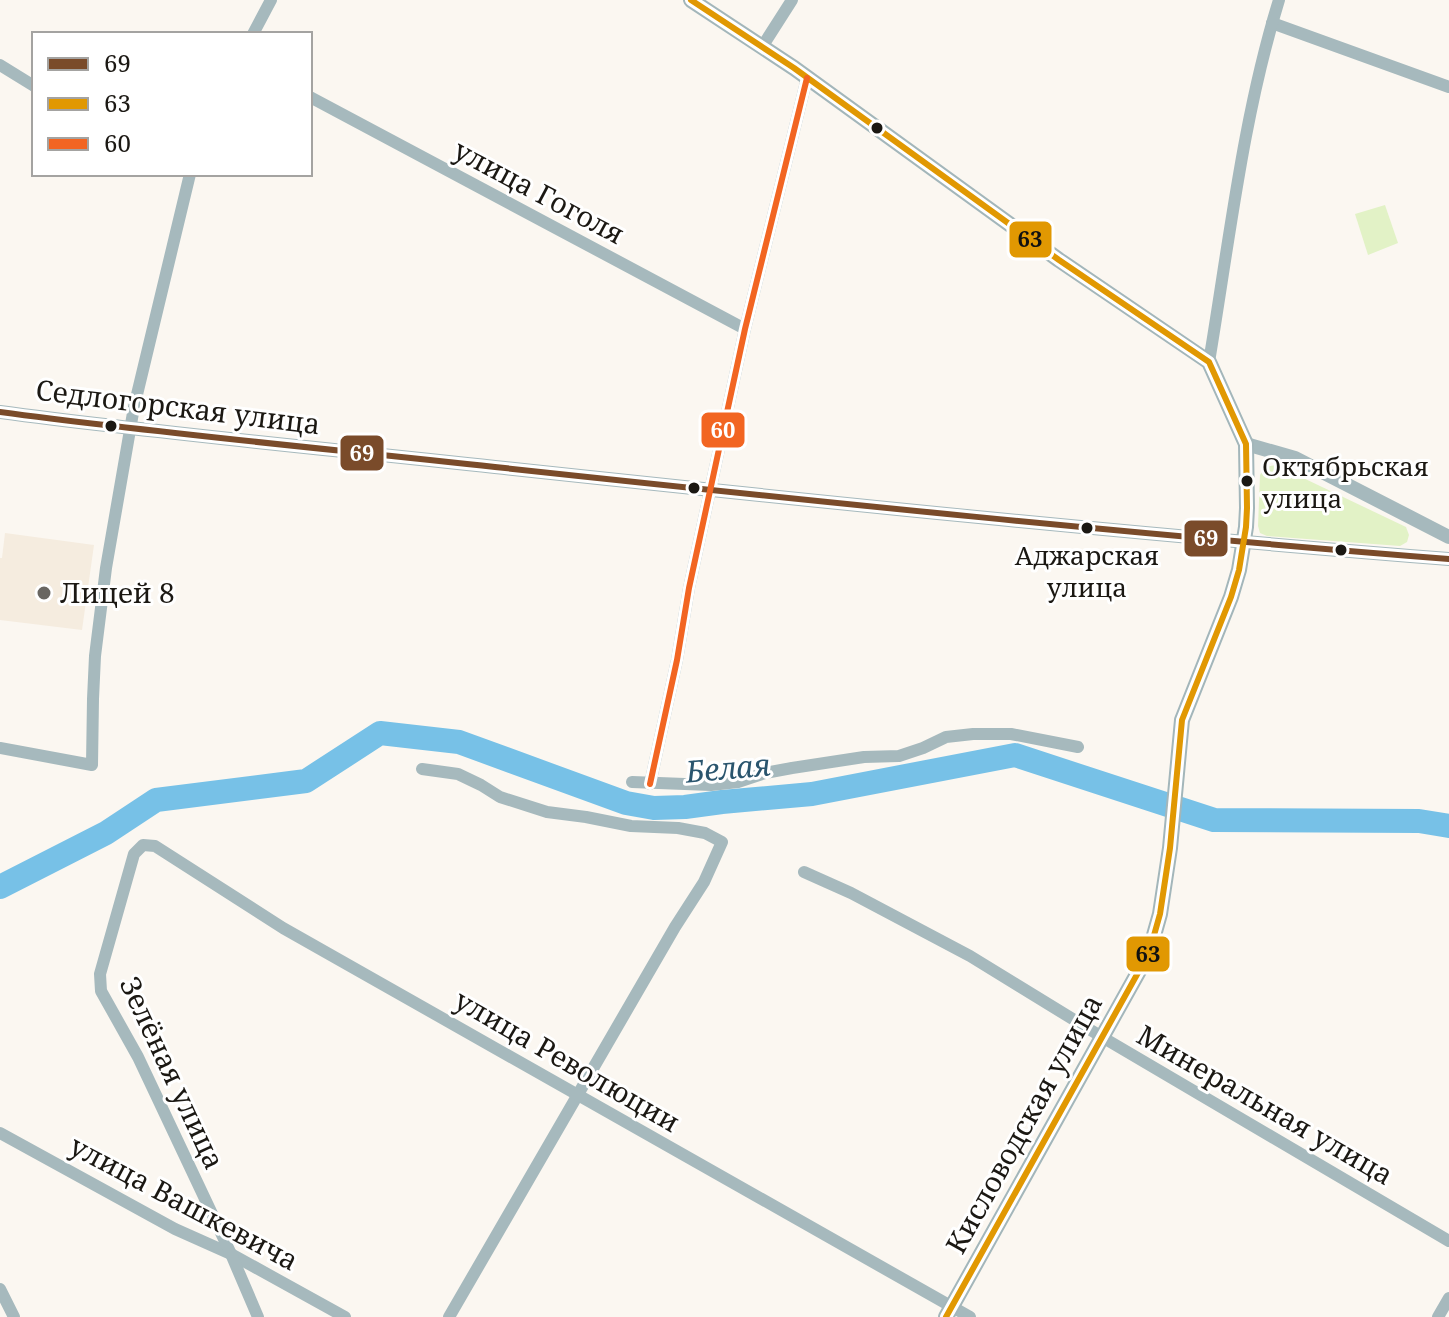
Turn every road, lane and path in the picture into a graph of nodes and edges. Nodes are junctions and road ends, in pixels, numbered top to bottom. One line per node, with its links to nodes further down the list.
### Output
1 (271, 0): 6 (street)
2 (691, 0): 7 (main road)
3 (792, 0): 7 (street)
4 (1279, 0): 5 (street)
5 (1272, 23): 11 (street); 15 (street)
6 (254, 32)
7 (762, 47): 9 (main road)
8 (0, 65): 10 (street)
9 (807, 78): 14 (street); 15 (main road)
10 (32, 85)
11 (1449, 87)
12 (312, 98): 14 (street, улица Гоголя)
13 (185, 176): 17 (street)
14 (745, 329): 19 (street)
15 (1209, 362): 18 (main road)
16 (0, 412): 17 (street, Седлогорская улица)
17 (130, 429): 19 (street, Седлогорская улица); 24 (street)
18 (1246, 444): 20 (street); 21 (main road)
19 (710, 491): 21 (street, Седлогорская улица); 27 (street)
20 (1449, 537)
21 (1244, 543): 22 (street, Седлогорская улица); 30 (main road, Кисловодская улица)
22 (1449, 559)
23 (1078, 747): 27 (street)
24 (0, 748)
25 (422, 769): 31 (street)
26 (632, 782): 27 (street)
27 (650, 784)
28 (143, 845): 31 (street, улица Революции); 34 (street, Зелёная улица)
29 (804, 872): 30 (street, Минеральная улица)
30 (1102, 1037): 33 (street, Минеральная улица); 37 (main road, Кисловодская улица)
31 (578, 1094): 37 (street, улица Революции); 41 (street)
32 (0, 1133): 34 (street, улица Вашкевича)
33 (1449, 1241)
34 (231, 1254): 39 (street, Зелёная улица); 40 (street, улица Вашкевича)
35 (0, 1289): 38 (street)
36 (1449, 1298): 43 (street)
37 (949, 1312): 42 (street, улица Революции)
38 (14, 1317)
39 (258, 1317)
40 (345, 1317)
41 (449, 1317)
42 (970, 1317)
43 (1438, 1317)

